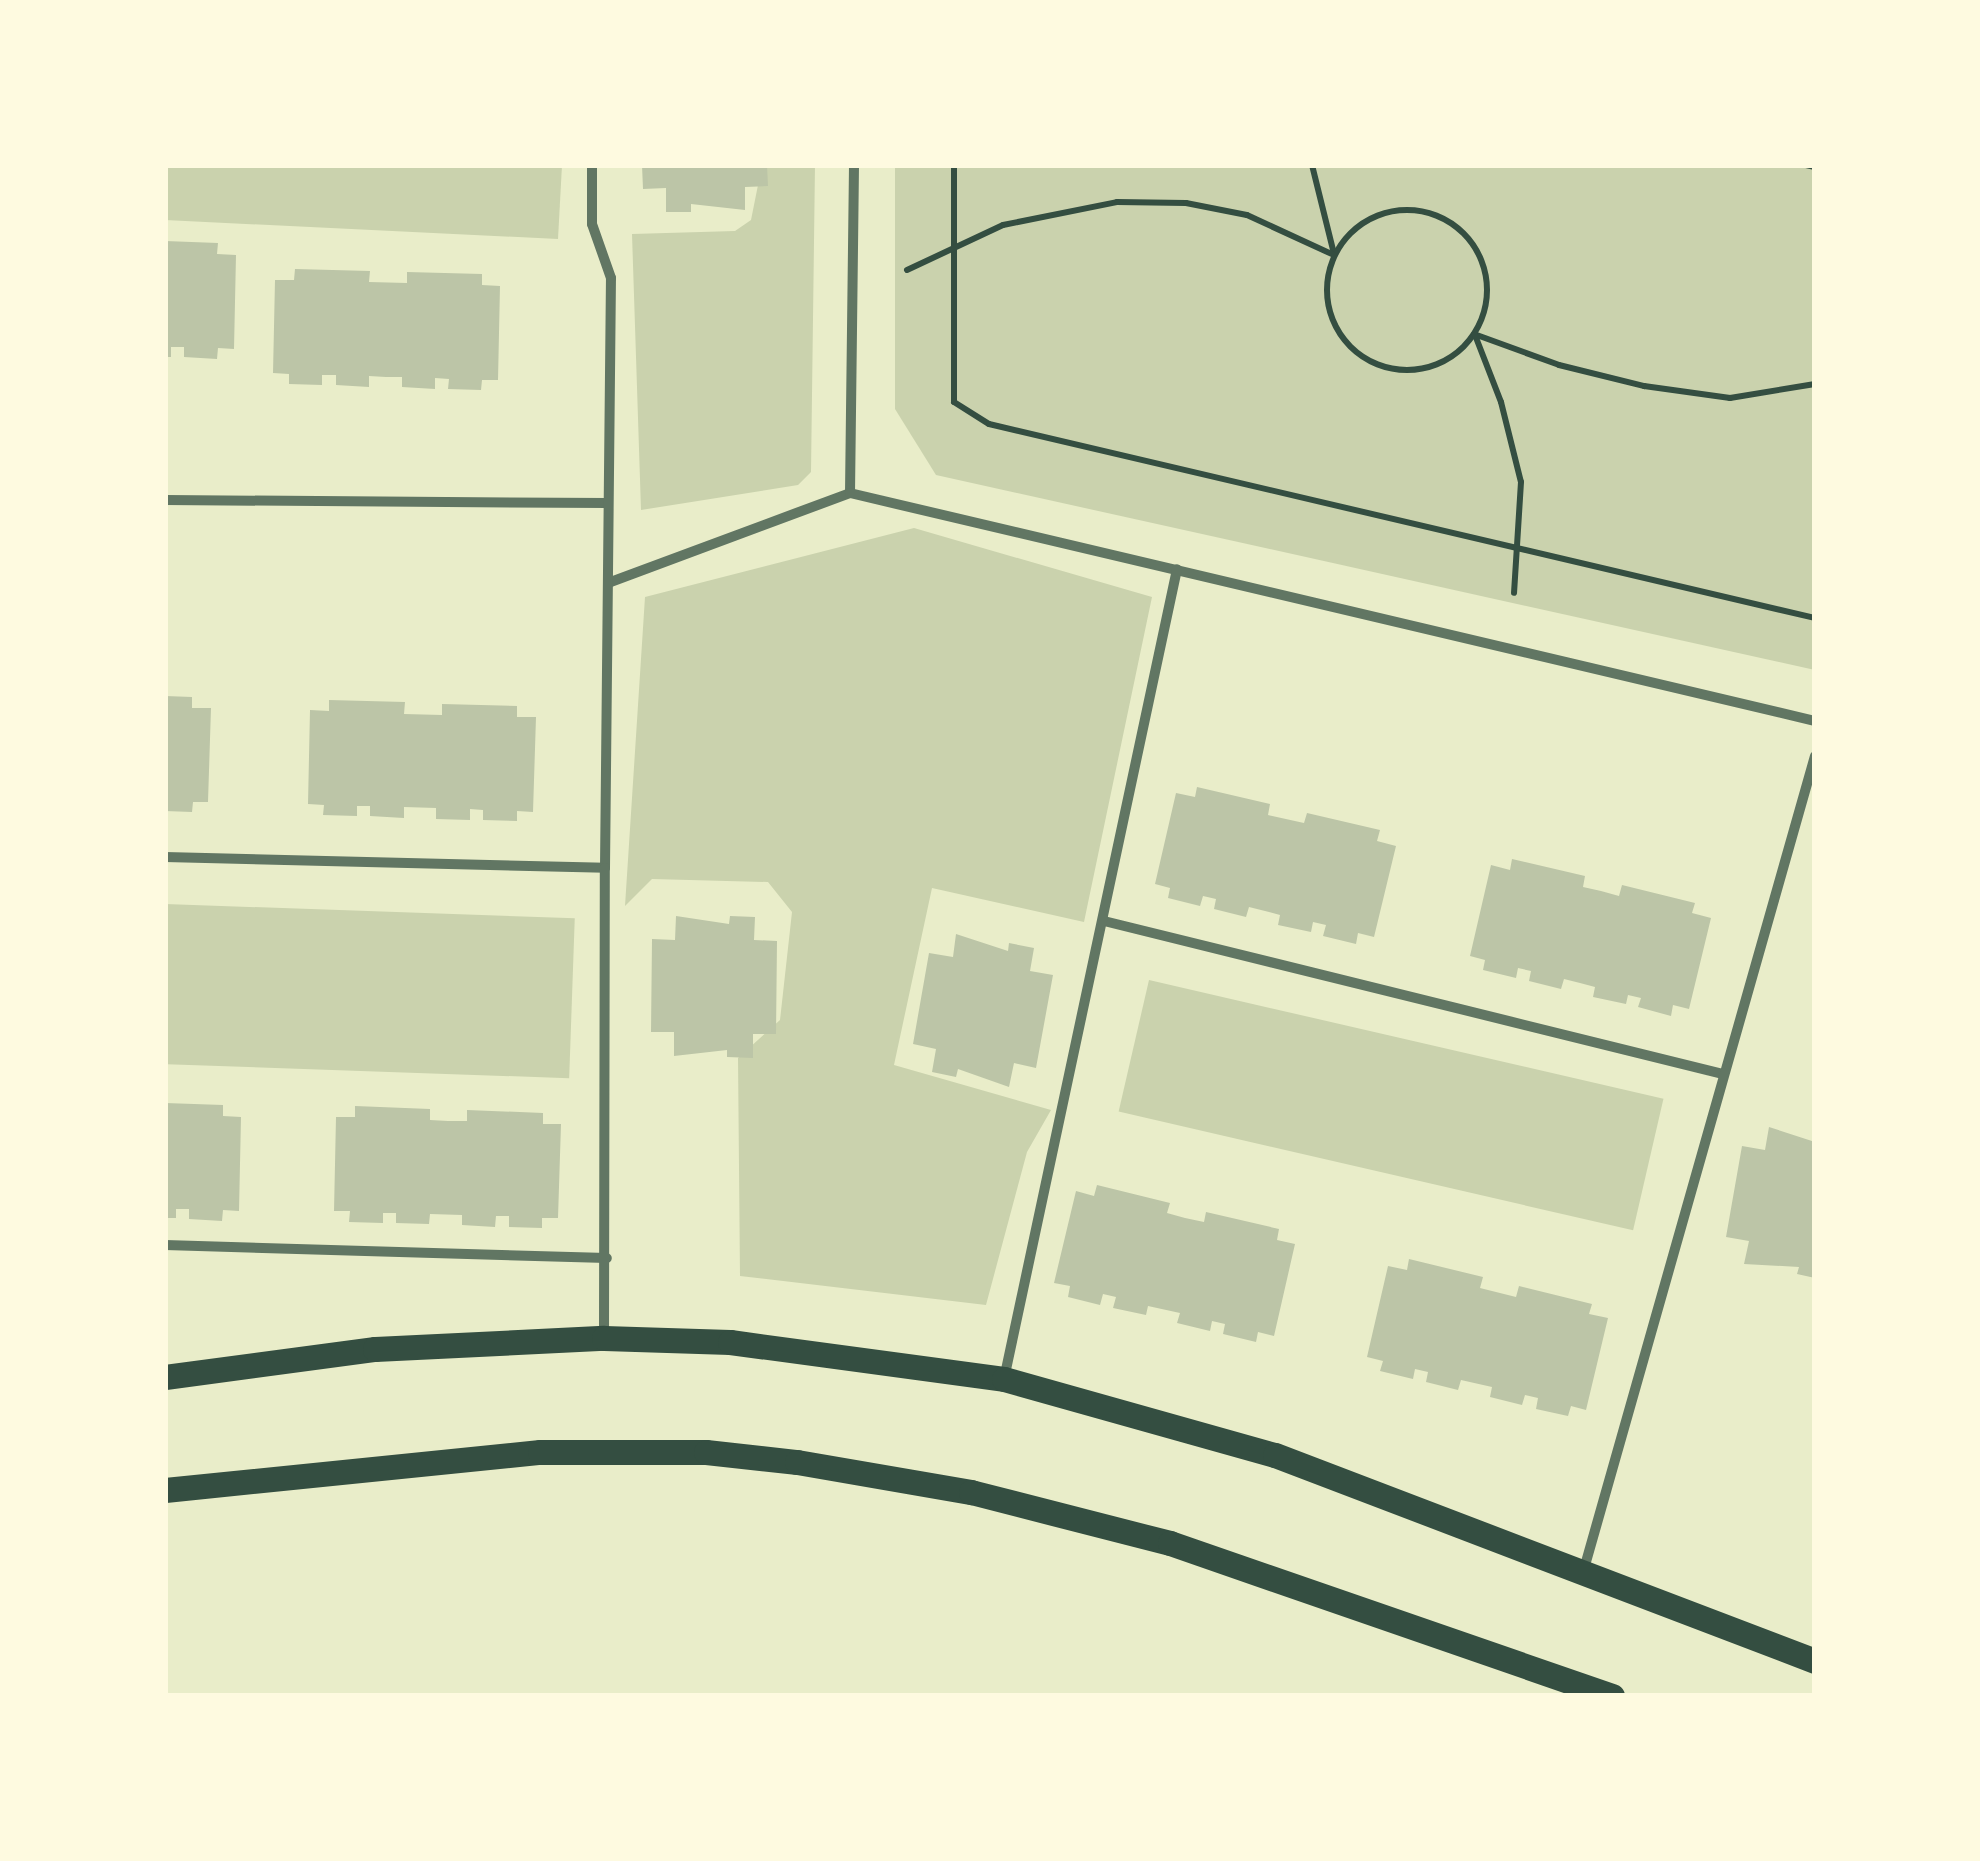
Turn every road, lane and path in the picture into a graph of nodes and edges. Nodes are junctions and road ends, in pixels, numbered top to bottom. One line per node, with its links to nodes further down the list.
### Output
1 (592, 165): 14 (street)
2 (854, 165): 12 (street)
3 (954, 165): 7 (path)
4 (1312, 165): 8 (path)
5 (1806, 165): 6 (path)
6 (1815, 167)
7 (954, 245): 8 (path); 9 (path); 15 (path)
8 (1334, 255): 10 (path); 10 (path)
9 (906, 270)
10 (1474, 334): 11 (path); 15 (path)
11 (1815, 384)
12 (850, 493): 16 (street); 17 (street)
13 (165, 500): 14 (street)
14 (608, 503): 17 (street)
15 (1519, 549): 18 (path); 19 (path)
16 (1176, 569): 20 (street); 24 (street)
17 (608, 582): 23 (street)
18 (1514, 592)
19 (1815, 618)
20 (1815, 721)
21 (1815, 756): 25 (street)
22 (165, 857): 23 (street)
23 (604, 868): 27 (street)
24 (1104, 921): 25 (street); 30 (street)
25 (1723, 1074): 32 (street)
26 (165, 1245): 27 (street)
27 (607, 1258): 28 (street)
28 (604, 1338): 29 (main road); 30 (main road)
29 (165, 1377)
30 (1004, 1379): 32 (main road)
31 (165, 1490): 34 (main road)
32 (1584, 1568): 33 (main road)
33 (1815, 1661)
34 (1612, 1696)

